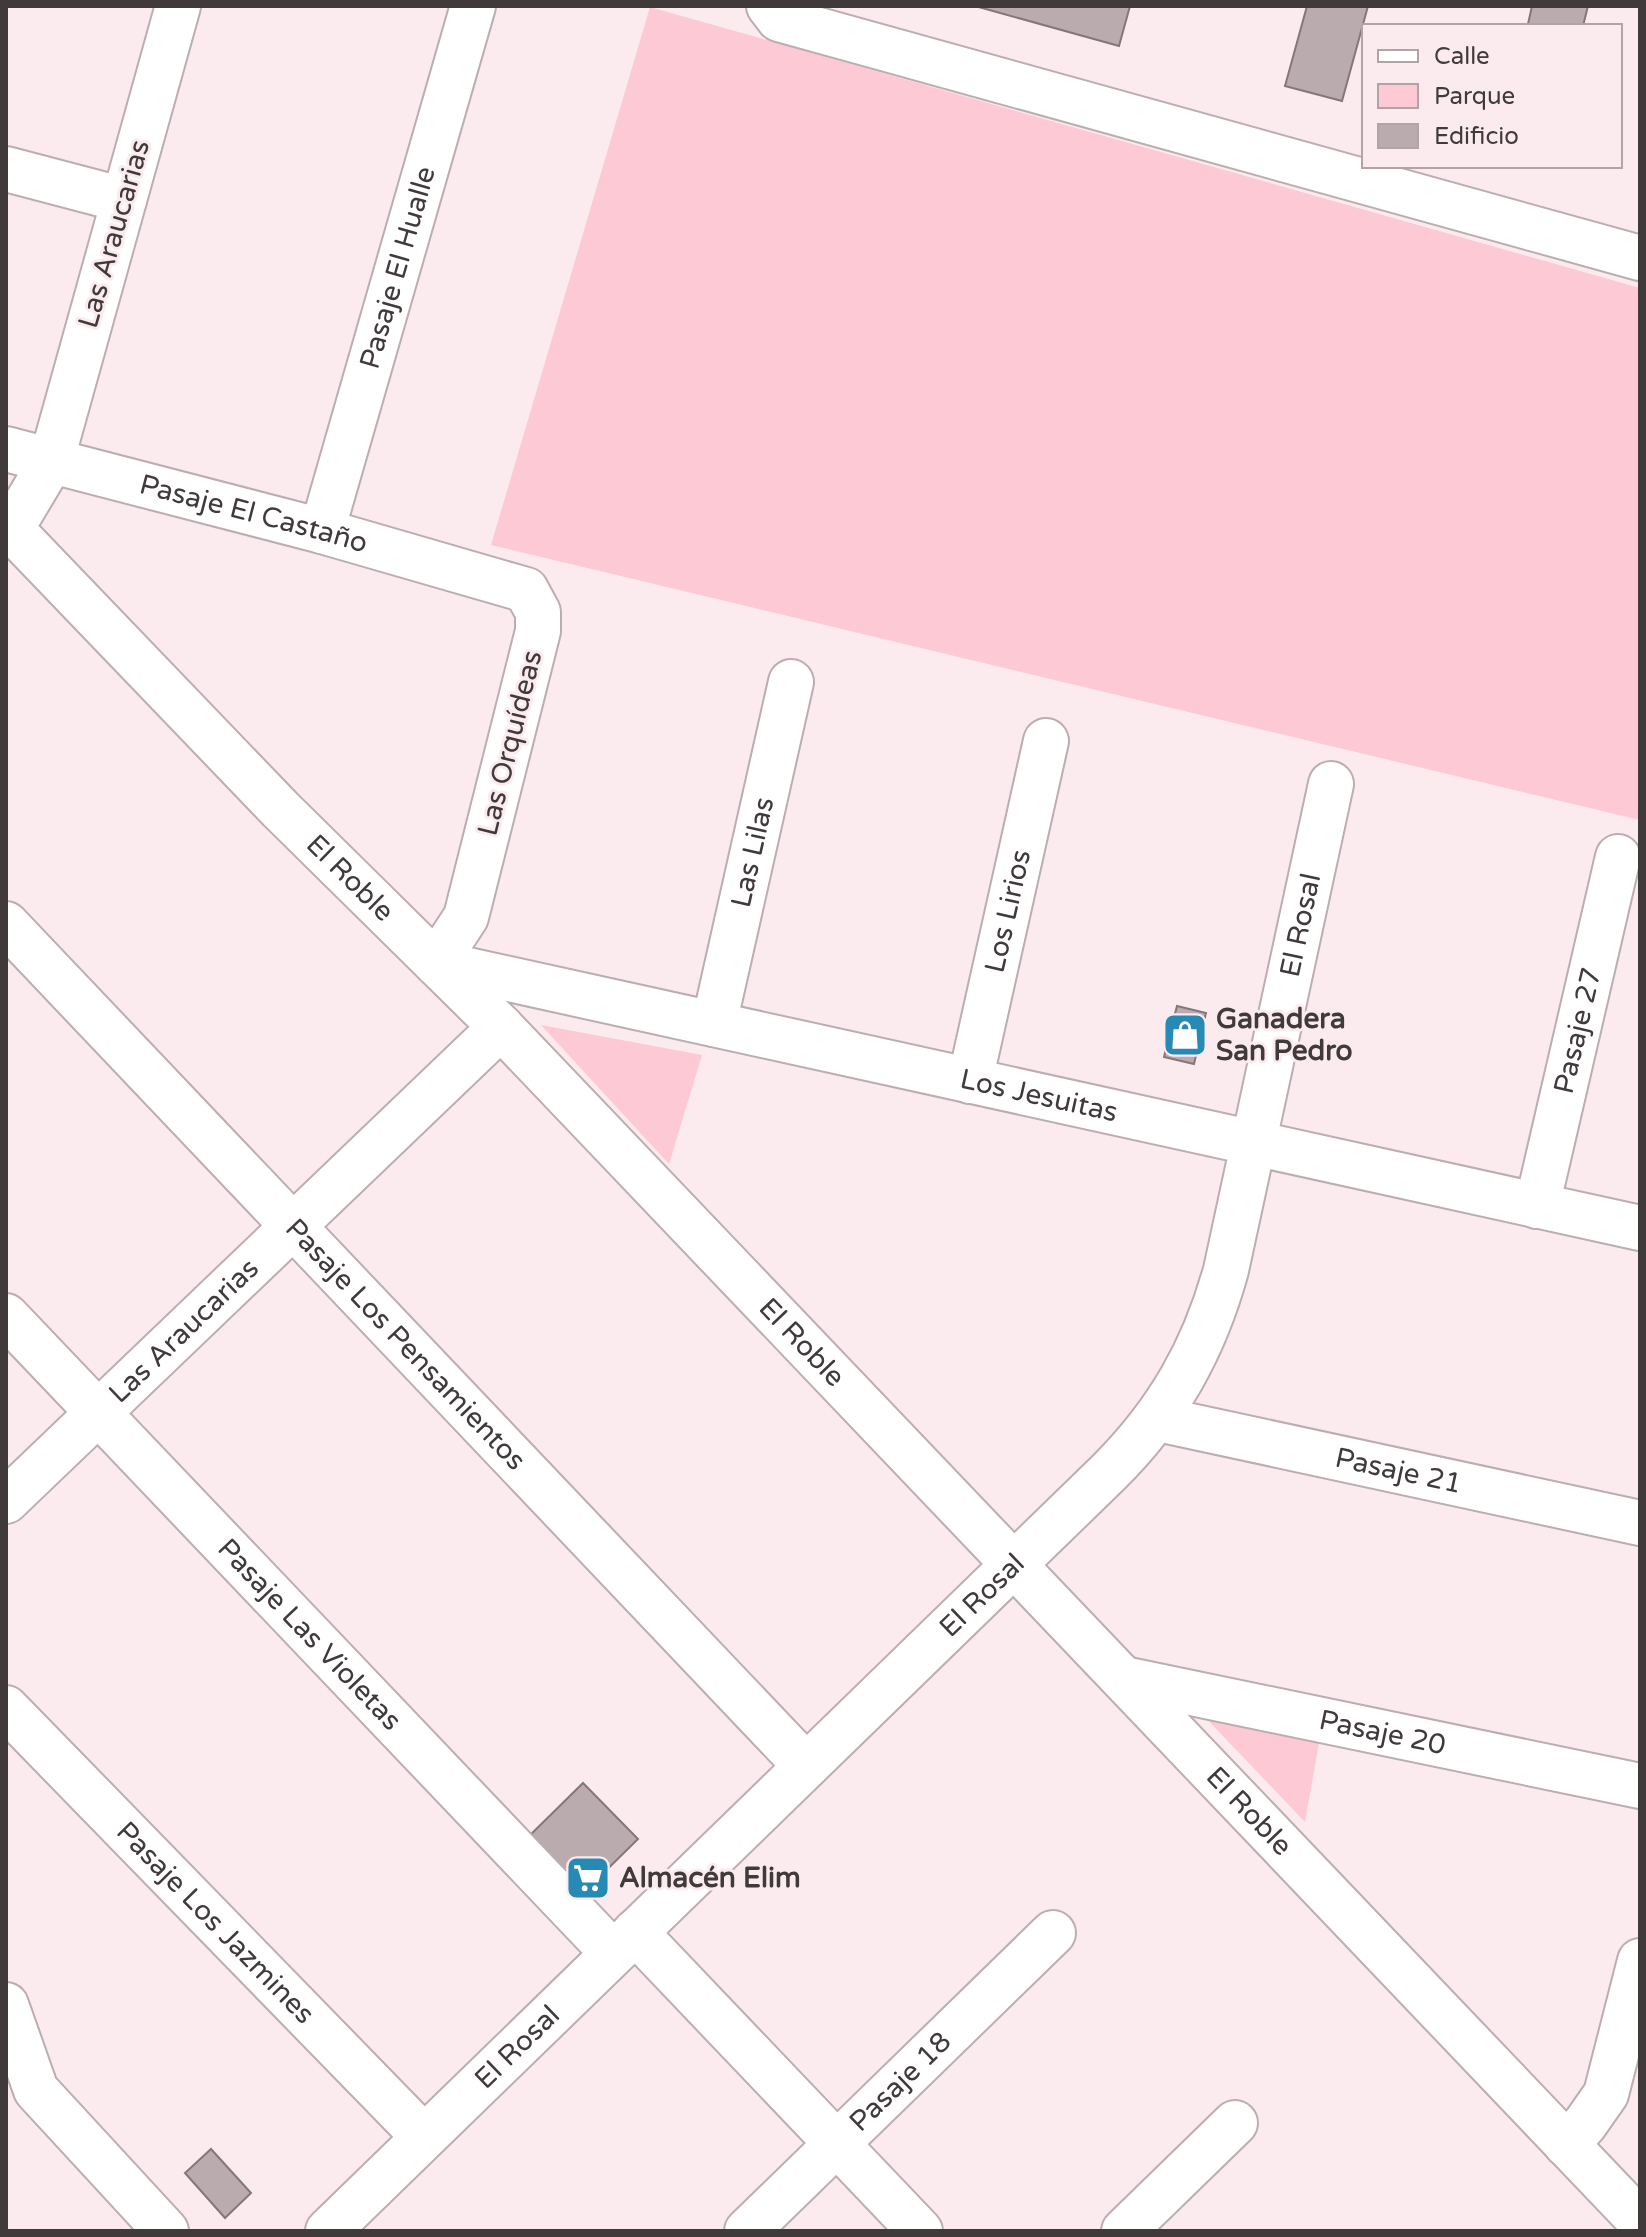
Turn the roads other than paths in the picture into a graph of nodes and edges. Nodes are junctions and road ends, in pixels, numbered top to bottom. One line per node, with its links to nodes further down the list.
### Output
1 (178, 6): 5 (street, Las Araucarias)
2 (473, 6): 9 (street, Pasaje El Hualle)
3 (769, 6): 6 (street)
4 (6, 169): 5 (street)
5 (124, 200): 8 (street, Las Araucarias)
6 (1640, 258)
7 (6, 449): 8 (street, Pasaje El Castaño)
8 (51, 462): 9 (street, Pasaje El Castaño); 16 (street, El Roble)
9 (322, 531): 10 (street, Pasaje El Castaño)
10 (454, 570): 16 (street, Las Orquídeas)
11 (791, 682): 17 (street, Las Lilas)
12 (1046, 741): 19 (street, Los Lirios)
13 (1331, 784): 20 (street, El Rosal)
14 (1618, 857): 21 (street, Pasaje 27)
15 (6, 924): 22 (street, Pasaje Los Pensamientos)
16 (436, 963): 17 (street, Los Jesuitas); 18 (street, El Roble)
17 (714, 1024): 19 (street, Los Jesuitas)
18 (501, 1027): 22 (street, Las Araucarias); 29 (street, El Roble)
19 (970, 1081): 20 (street, Los Jesuitas)
20 (1256, 1143): 21 (street, Los Jesuitas); 26 (street, El Rosal)
21 (1537, 1206): 23 (street, Los Jesuitas)
22 (293, 1226): 25 (street, Las Araucarias); 32 (street, Pasaje Los Pensamientos)
23 (1640, 1228)
24 (6, 1316): 25 (street, Pasaje Las Violetas)
25 (98, 1413): 27 (street, Las Araucarias); 35 (street, Pasaje Las Violetas)
26 (1158, 1419): 28 (street, Pasaje 21); 29 (street, El Rosal)
27 (6, 1501)
28 (1640, 1523)
29 (1014, 1565): 30 (street, El Roble); 32 (street, El Rosal)
30 (1124, 1679): 33 (street, Pasaje 20); 41 (street, El Roble)
31 (6, 1708): 39 (street, Pasaje Los Jazmines)
32 (806, 1766): 35 (street, El Rosal)
33 (1640, 1786)
34 (1053, 1933): 40 (street, Pasaje 18)
35 (624, 1943): 39 (street, El Rosal); 40 (street, Pasaje Las Violetas)
36 (1640, 1961): 41 (street)
37 (6, 2005): 43 (street)
38 (1235, 2123): 47 (street)
39 (424, 2137): 44 (street, El Rosal)
40 (837, 2144): 45 (street, Pasaje 18); 46 (street, Pasaje Las Violetas)
41 (1566, 2144): 42 (street, El Roble)
42 (1640, 2221)
43 (166, 2231)
44 (328, 2231)
45 (747, 2231)
46 (920, 2231)
47 (1124, 2231)

